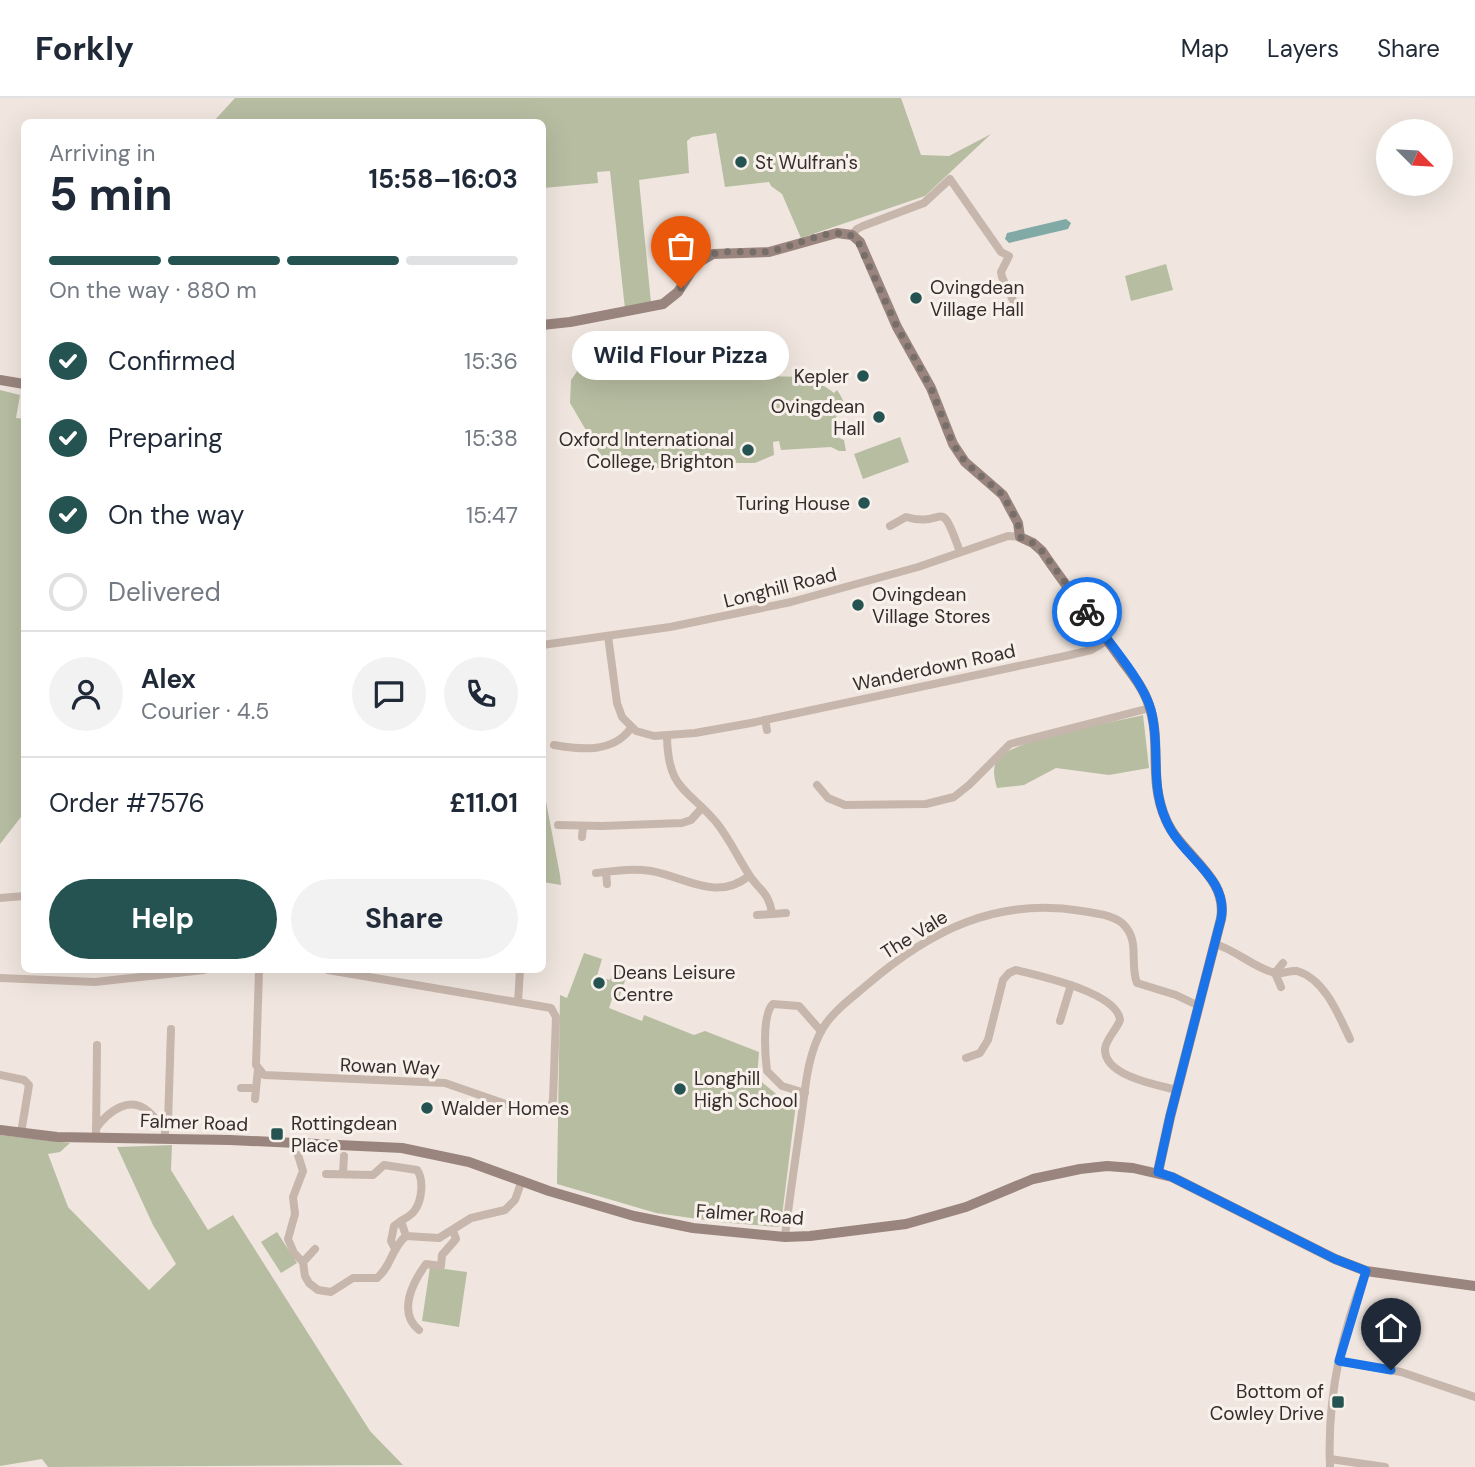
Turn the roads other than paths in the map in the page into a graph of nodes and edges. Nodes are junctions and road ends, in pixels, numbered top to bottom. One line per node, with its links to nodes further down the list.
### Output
1 (852, 235): 2 (street); 3 (main road); 7 (main road)
2 (1020, 314)
3 (546, 325)
4 (0, 380): 5 (main road)
5 (21, 384)
6 (890, 526): 8 (street)
7 (1020, 537): 8 (street, Longhill Road); 10 (main road)
8 (960, 552): 9 (street, Longhill Road)
9 (608, 636): 11 (street, Longhill Road); 14 (street)
10 (1108, 640): 12 (main road); 13 (street, Wanderdown Road)
11 (546, 644)
12 (1150, 708): 18 (street); 32 (main road)
13 (765, 720): 15 (street); 16 (street, Wanderdown Road)
14 (631, 727): 16 (street, Wanderdown Road); 17 (street)
15 (767, 730)
16 (667, 736): 19 (street)
17 (554, 745)
18 (817, 786)
19 (702, 809): 21 (street); 25 (street)
20 (558, 825): 21 (street)
21 (583, 826): 22 (street)
22 (582, 837)
23 (606, 872): 24 (street); 25 (street); 26 (street)
24 (596, 873)
25 (749, 876): 30 (street)
26 (607, 884)
27 (21, 896): 28 (street)
28 (0, 898)
29 (786, 913): 30 (street)
30 (772, 914): 31 (street)
31 (757, 915)
32 (1215, 944): 38 (street); 43 (main road)
33 (1283, 962): 38 (street)
34 (157, 973): 39 (street)
35 (259, 973): 50 (street)
36 (346, 973): 42 (street)
37 (520, 973): 42 (street)
38 (1275, 973): 41 (street); 47 (street)
39 (0, 978)
40 (1071, 985): 44 (street); 49 (street); 54 (street)
41 (1281, 987)
42 (518, 1002): 50 (street, Rowan Way)
43 (1199, 1006): 46 (street, The Vale); 54 (main road)
44 (1060, 1021)
45 (171, 1029): 60 (street)
46 (821, 1031): 55 (street, The Vale); 55 (street)
47 (1350, 1039)
48 (97, 1045): 59 (street)
49 (966, 1058)
50 (258, 1069): 53 (street)
51 (0, 1075): 58 (street)
52 (241, 1088): 53 (street)
53 (256, 1088): 56 (street)
54 (1177, 1090): 63 (main road)
55 (805, 1093): 70 (street, The Vale)
56 (256, 1099)
57 (0, 1130): 58 (main road, Falmer Road)
58 (21, 1133): 59 (main road, Falmer Road)
59 (96, 1133): 60 (main road, Falmer Road); 60 (street)
60 (165, 1134): 66 (main road, Falmer Road)
61 (299, 1155): 73 (street)
62 (344, 1156): 64 (street)
63 (1158, 1172): 70 (main road, Falmer Road); 76 (main road, Falmer Road)
64 (343, 1173): 65 (street); 67 (street)
65 (326, 1174)
66 (522, 1180): 68 (street); 70 (main road, Falmer Road)
67 (401, 1221): 69 (street); 71 (street)
68 (453, 1231): 69 (street); 74 (street)
69 (406, 1236): 71 (street)
70 (785, 1237)
71 (394, 1247): 73 (street)
72 (315, 1249): 73 (street)
73 (303, 1262)
74 (440, 1266): 75 (street); 78 (street)
75 (450, 1267)
76 (1366, 1271): 77 (main road, Falmer Road); 79 (street)
77 (1475, 1286)
78 (419, 1330)
79 (1339, 1361): 80 (street); 81 (street)
80 (1475, 1396)
81 (1330, 1463): 82 (street)
82 (1385, 1467)

